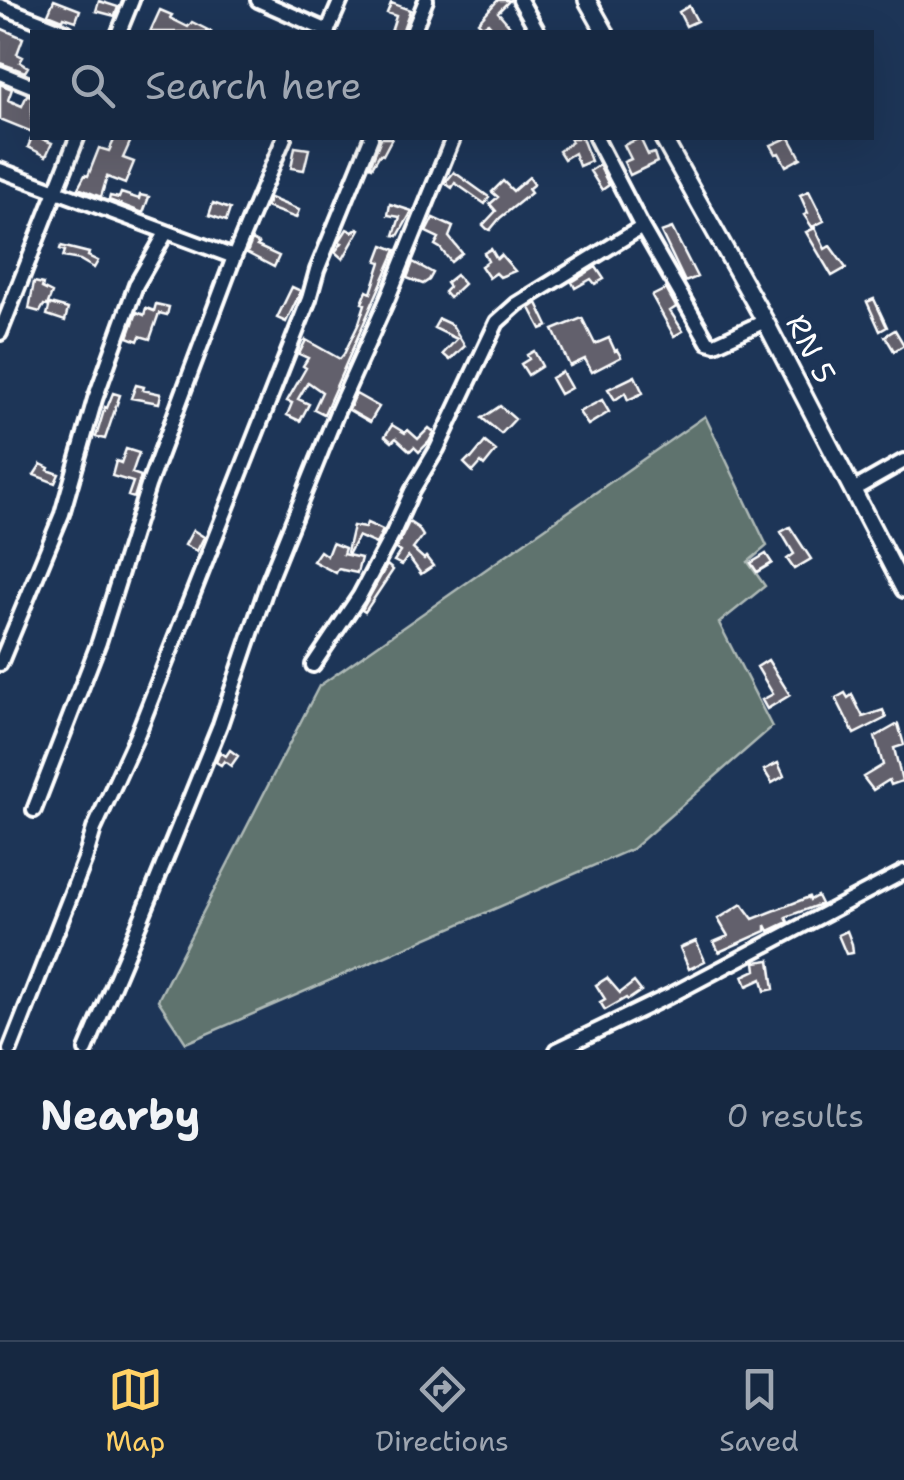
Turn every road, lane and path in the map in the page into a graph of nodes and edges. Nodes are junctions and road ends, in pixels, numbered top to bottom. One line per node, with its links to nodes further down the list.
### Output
1 (132, 0): 9 (street)
2 (258, 0): 10 (street)
3 (341, 0): 11 (street)
4 (426, 0): 12 (street)
5 (520, 0): 13 (street)
6 (587, 0): 14 (main road)
7 (0, 6): 8 (street)
8 (61, 30)
9 (119, 30)
10 (323, 30)
11 (328, 30)
12 (414, 30)
13 (534, 30)
14 (604, 30)
15 (0, 73): 16 (street)
16 (30, 85)
17 (76, 140): 24 (street)
18 (283, 140): 27 (street)
19 (369, 140): 38 (street)
20 (452, 140): 39 (street)
21 (597, 140): 25 (street)
22 (664, 140): 29 (main road, RN 5 / RN 5)
23 (0, 170): 24 (street)
24 (56, 192): 26 (street); 28 (street)
25 (642, 227): 29 (street); 35 (street)
26 (166, 233): 27 (street); 34 (street)
27 (234, 257): 36 (street)
28 (5, 308): 30 (street)
29 (765, 320): 32 (main road, RN 5 / RN 5)
30 (0, 334)
31 (904, 462): 32 (street)
32 (853, 490): 33 (main road, RN 5 / RN 5)
33 (904, 589)
34 (0, 664)
35 (313, 665)
36 (34, 810)
37 (904, 872): 40 (street)
38 (10, 1050)
39 (86, 1050)
40 (557, 1050)

